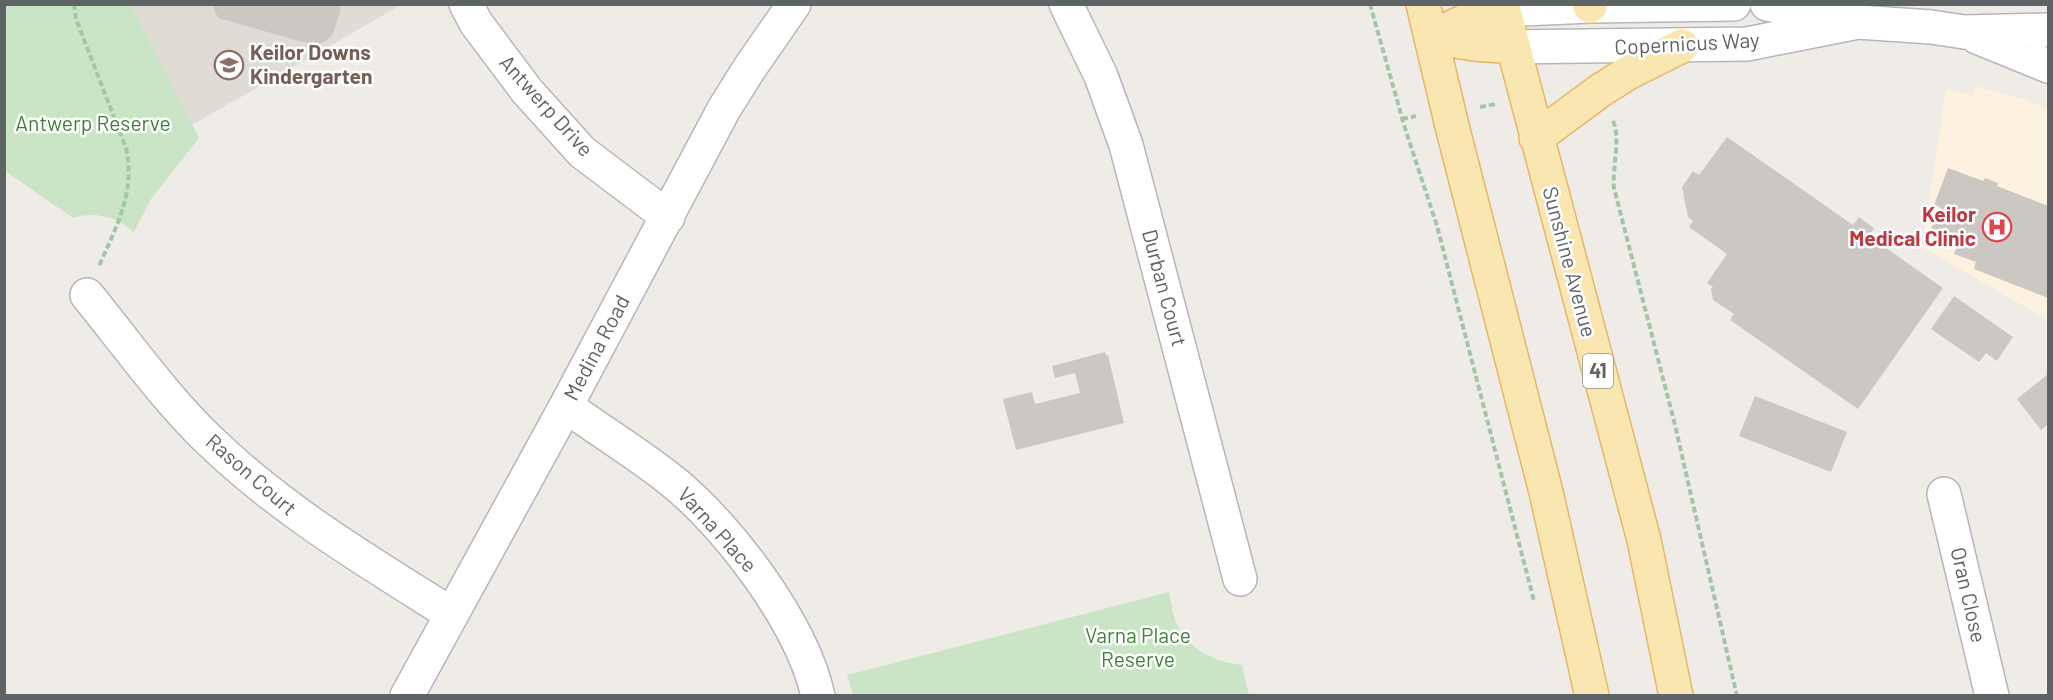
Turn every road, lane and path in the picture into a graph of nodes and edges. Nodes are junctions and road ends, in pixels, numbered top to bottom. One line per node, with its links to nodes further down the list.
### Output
1 (74, 4): 21 (path)
2 (466, 4): 20 (street, Antwerp Drive)
3 (794, 4): 20 (street, Medina Road)
4 (1066, 4): 24 (street, Durban Court)
5 (1370, 4): 25 (path)
6 (1423, 4): 14 (main road)
7 (1734, 4): 9 (street, Copernicus Way)
8 (1767, 4): 11 (street, Copernicus Way)
9 (1590, 5): 10 (street, Copernicus Way)
10 (1503, 7): 14 (main road); 16 (main road, Sunshine Avenue / 41)
11 (1858, 22): 13 (street, Copernicus Way); 15 (street, Copernicus Way)
12 (2049, 30): 13 (street, Copernicus Way)
13 (1964, 32): 17 (street, Copernicus Way)
14 (1432, 37): 16 (main road); 29 (main road)
15 (1682, 46): 16 (street, Copernicus Way); 19 (main road)
16 (1514, 48): 19 (main road, Sunshine Avenue / 41)
17 (2049, 66)
18 (1602, 122): 31 (path)
19 (1536, 138): 30 (main road, Sunshine Avenue / 41)
20 (668, 217): 22 (street, Medina Road)
21 (87, 295): 26 (street, Rason Court)
22 (566, 406): 26 (street, Medina Road); 28 (street, Varna Place)
23 (1944, 494): 32 (street, Oran Close)
24 (1240, 579)
25 (1534, 602)
26 (451, 614): 27 (street, Medina Road)
27 (407, 696)
28 (818, 696)
29 (1592, 696)
30 (1676, 696)
31 (1737, 696)
32 (1992, 696)

